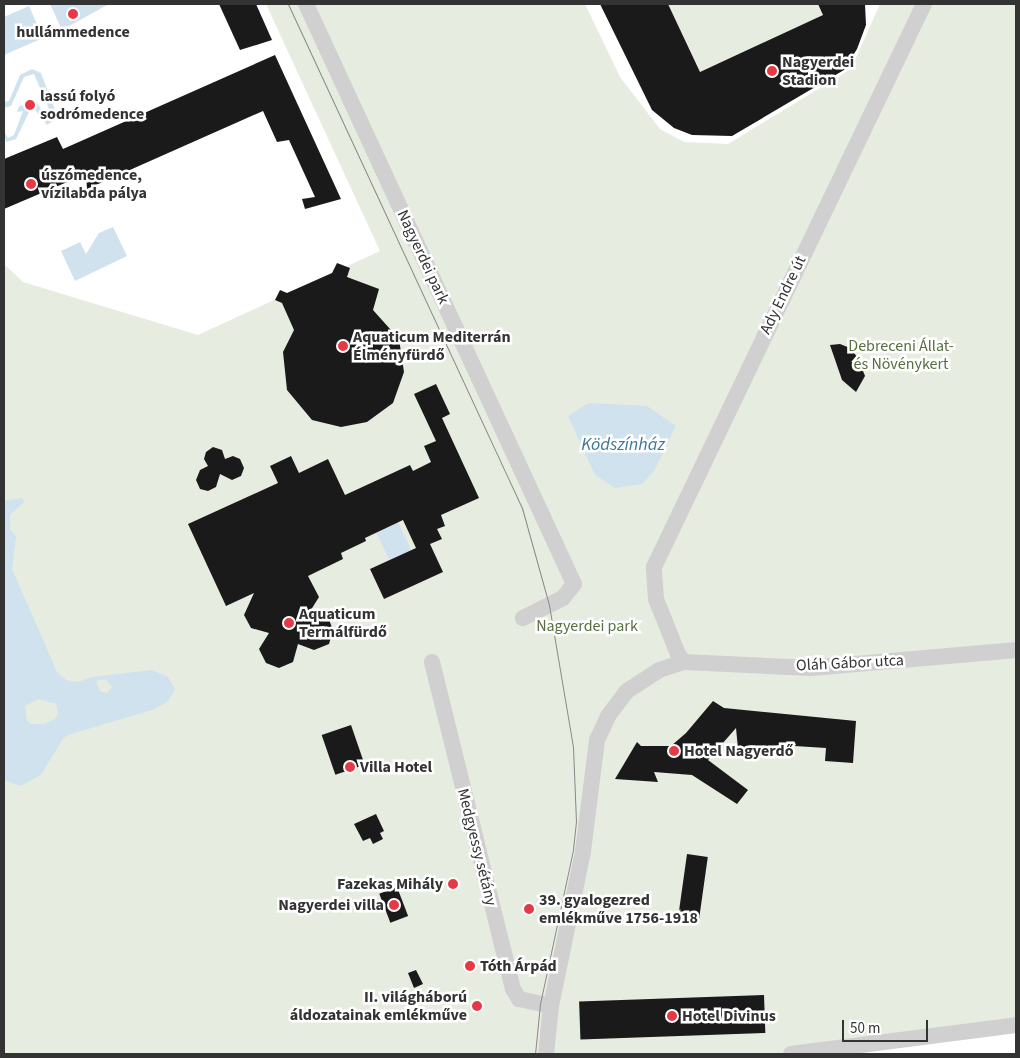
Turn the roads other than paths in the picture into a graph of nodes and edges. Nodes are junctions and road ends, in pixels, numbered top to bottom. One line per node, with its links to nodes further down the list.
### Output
1 (306, 4): 3 (street, Nagyerdei park)
2 (924, 4): 6 (street, Ady Endre út)
3 (522, 618)
4 (1016, 650): 6 (street, Oláh Gábor utca)
5 (432, 662): 7 (street, Medgyessy sétány)
6 (684, 662): 7 (street)
7 (551, 1006): 10 (street)
8 (1016, 1025): 9 (street)
9 (827, 1052): 11 (street)
10 (546, 1054)
11 (791, 1054)

